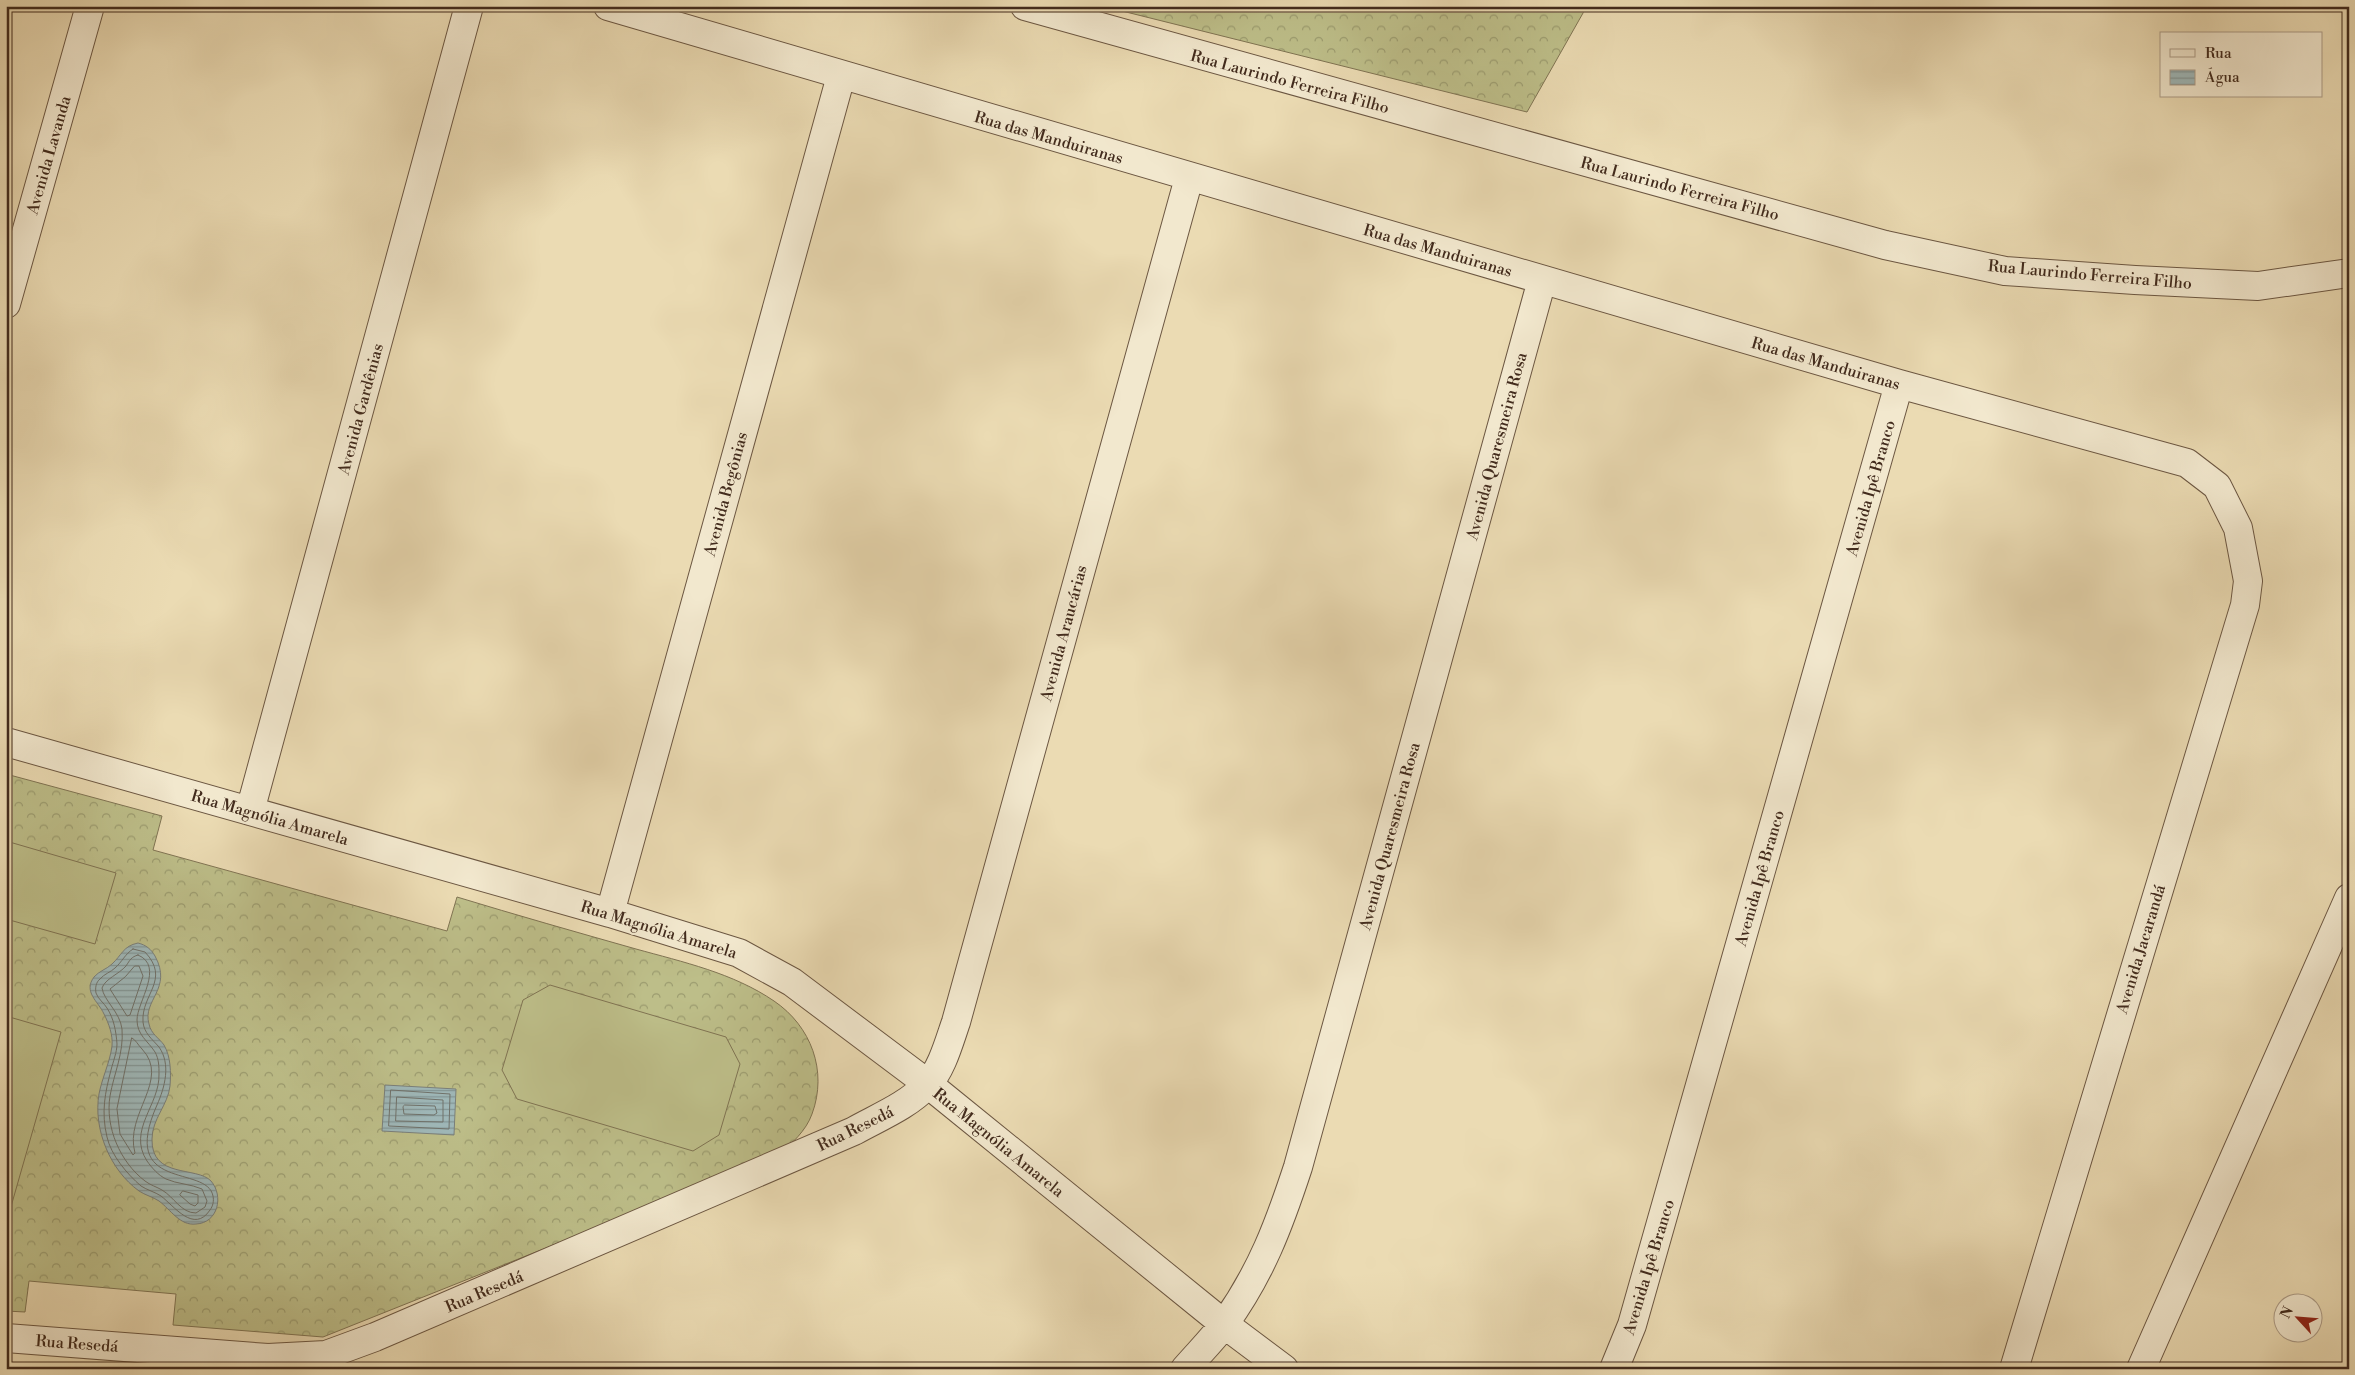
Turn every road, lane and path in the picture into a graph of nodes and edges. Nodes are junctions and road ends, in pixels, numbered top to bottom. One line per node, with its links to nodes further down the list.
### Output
1 (90, 6): 9 (street, Avenida Lavanda)
2 (469, 6): 13 (street, Avenida Gardênias)
3 (608, 6): 5 (street, Rua das Manduiranas)
4 (1025, 6): 7 (street, Rua Laurindo Ferreira Filho)
5 (841, 76): 6 (street, Rua das Manduiranas); 15 (street, Avenida Begônias)
6 (1189, 178): 8 (street, Rua das Manduiranas); 16 (street, Avenida Araucárias)
7 (2349, 273)
8 (1542, 280): 10 (street, Rua das Manduiranas); 17 (street, Avenida Quaresmeira Rosa)
9 (6, 304)
10 (1899, 384): 11 (street, Rua das Manduiranas); 22 (street, Avenida Ipê Branco)
11 (2238, 528): 23 (street, Avenida Jacarandá)
12 (6, 742): 13 (street, Rua Magnólia Amarela)
13 (250, 811): 15 (street, Rua Magnólia Amarela)
14 (2349, 898): 24 (street)
15 (610, 913): 16 (street, Rua Magnólia Amarela)
16 (928, 1084): 17 (street, Rua Magnólia Amarela); 19 (street, Rua Resedá)
17 (1224, 1324): 20 (street, Avenida Quaresmeira Rosa); 21 (street, Rua Magnólia Amarela)
18 (6, 1338): 19 (street, Rua Resedá)
19 (328, 1362)
20 (1185, 1369)
21 (1284, 1369)
22 (1614, 1369)
23 (2014, 1369)
24 (2141, 1369)

